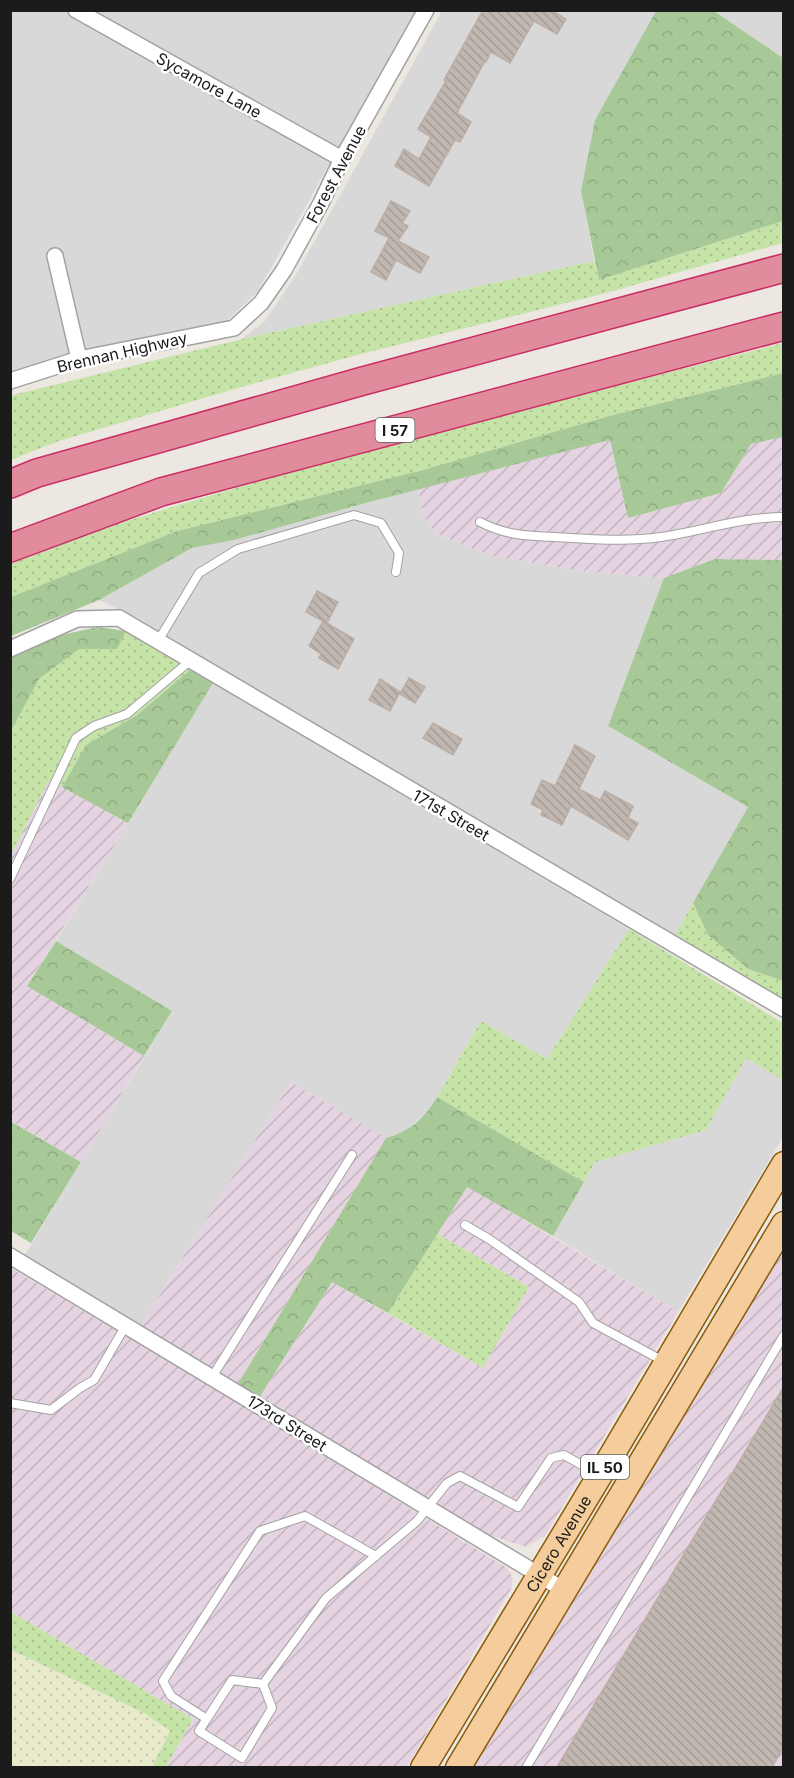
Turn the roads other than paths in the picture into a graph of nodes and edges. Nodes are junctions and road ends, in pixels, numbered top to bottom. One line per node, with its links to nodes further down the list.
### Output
1 (76, 10): 3 (street, Sycamore Lane)
2 (426, 10): 3 (street, Forest Avenue)
3 (342, 159): 7 (street, Forest Avenue)
4 (56, 256): 8 (street)
5 (783, 268): 10 (highway)
6 (783, 326): 13 (highway, I 57)
7 (234, 328): 8 (street, Brennan Highway)
8 (79, 359): 9 (street, Brennan Highway)
9 (10, 381)
10 (10, 484)
11 (783, 517): 12 (lane)
12 (480, 522)
13 (10, 548)
14 (396, 572): 15 (lane)
15 (158, 641): 16 (street, 171st Street); 17 (street, 171st Street)
16 (10, 648)
17 (190, 660): 18 (lane); 19 (street, 171st Street)
18 (10, 879)
19 (783, 1010)
20 (352, 1155): 28 (lane)
21 (783, 1164): 27 (main road, Cicero Avenue / IL 50)
22 (783, 1224): 34 (main road, Cicero Avenue / IL 50)
23 (465, 1225): 27 (lane)
24 (10, 1256): 25 (street, 173rd Street)
25 (126, 1324): 28 (street, 173rd Street); 29 (lane)
26 (783, 1335): 39 (lane)
27 (666, 1363): 30 (main road, Cicero Avenue / IL 50)
28 (212, 1377): 31 (street, 173rd Street)
29 (10, 1403)
30 (600, 1475): 31 (lane); 33 (main road, Cicero Avenue / IL 50)
31 (426, 1508): 32 (lane); 33 (street, 173rd Street)
32 (376, 1556): 35 (lane); 36 (lane)
33 (539, 1575): 34 (street, 173rd Street); 37 (main road, Cicero Avenue / IL 50)
34 (564, 1590): 38 (main road, Cicero Avenue / IL 50)
35 (263, 1684): 36 (lane); 36 (lane)
36 (207, 1719)
37 (423, 1767)
38 (458, 1767)
39 (526, 1767)

